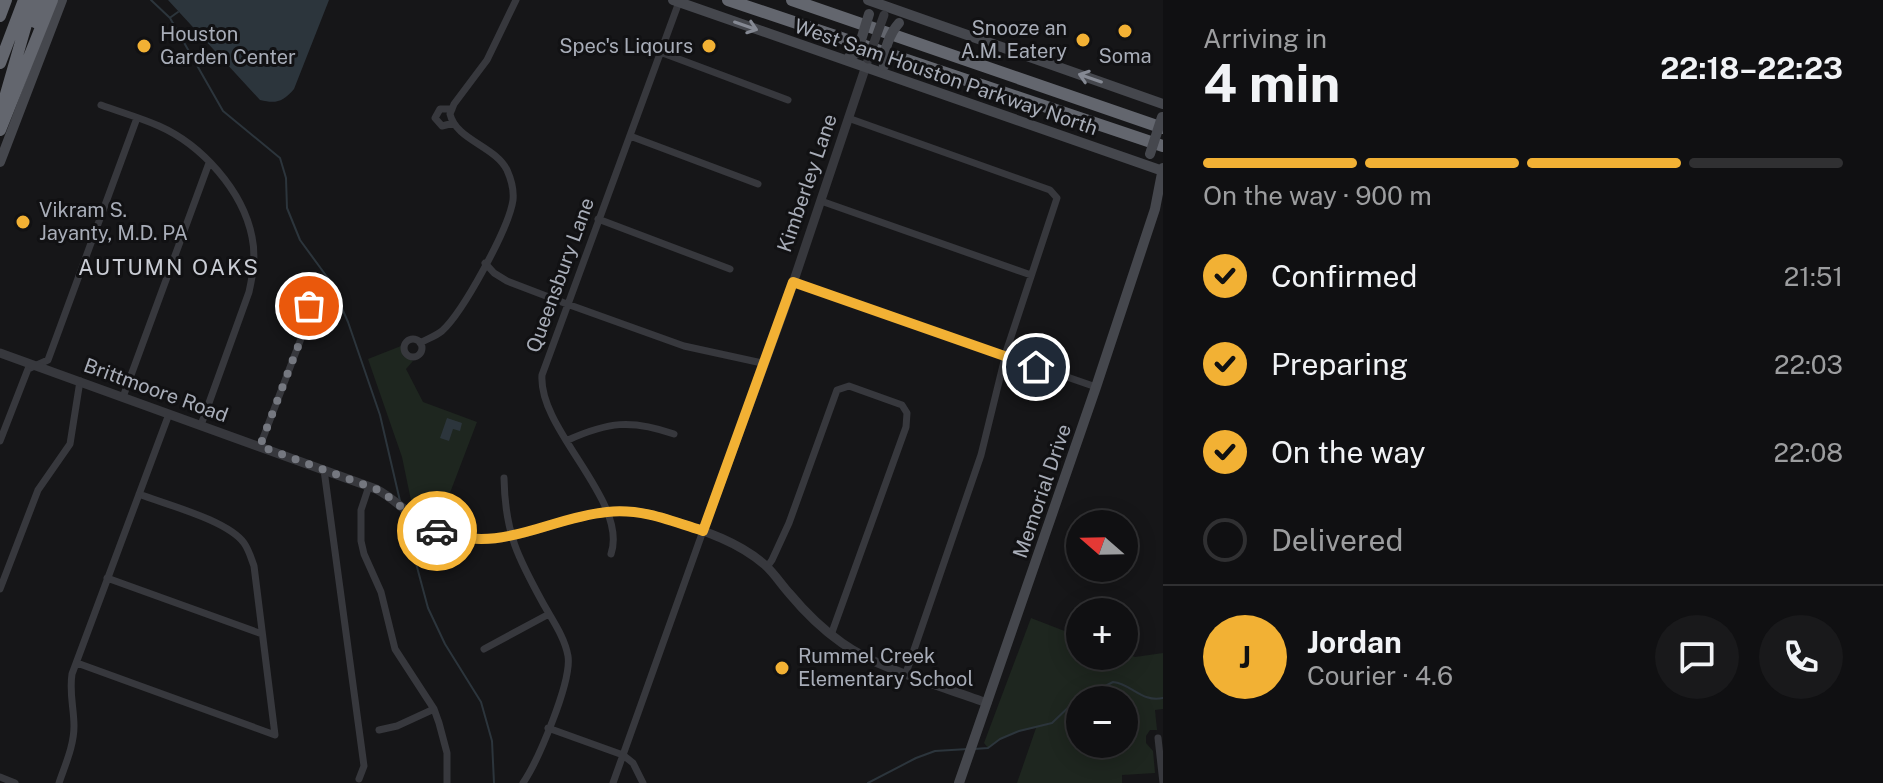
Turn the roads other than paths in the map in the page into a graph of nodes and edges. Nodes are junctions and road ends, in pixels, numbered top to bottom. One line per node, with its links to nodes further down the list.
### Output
1 (6, 0): 15 (highway)
2 (24, 0): 19 (highway)
3 (33, 0): 27 (highway)
4 (42, 0): 31 (highway)
5 (52, 0): 34 (highway)
6 (62, 0): 37 (main road)
7 (509, 0): 14 (street)
8 (516, 0): 14 (street)
9 (728, 0): 36 (highway)
10 (865, 0): 13 (main road); 18 (main road, bridge)
11 (676, 1): 17 (street, Queensbury Lane); 18 (main road, West Sam Houston Parkway North, one-way to 18)
12 (798, 1): 33 (highway)
13 (887, 7): 16 (main road); 20 (street, Kimberley Lane, bridge)
14 (507, 15): 26 (street)
15 (0, 16)
16 (918, 17): 21 (main road, bridge); 23 (main road, one-way to 16)
17 (660, 52): 22 (street); 35 (street, Queensbury Lane)
18 (844, 57): 20 (main road, West Sam Houston Parkway North)
19 (0, 63)
20 (867, 63): 21 (main road, West Sam Houston Parkway North); 30 (street, Kimberley Lane)
21 (891, 76): 38 (main road, West Sam Houston Parkway North)
22 (788, 100)
23 (1149, 100): 24 (main road); 28 (main road)
24 (1163, 104)
25 (101, 105): 29 (street)
26 (452, 109): 32 (street); 32 (street)
27 (0, 115)
28 (1162, 117): 38 (main road, bridge)
29 (137, 118): 39 (street); 56 (street)
30 (848, 118): 43 (street, Kimberley Lane); 48 (street)
31 (0, 123)
32 (454, 123): 46 (street)
33 (1163, 128)
34 (0, 130)
35 (630, 136): 41 (street); 45 (street, Queensbury Lane)
36 (1163, 146)
37 (0, 162)
38 (1133, 162): 40 (main road, West Sam Houston Parkway North)
39 (209, 163): 59 (street); 61 (street)
40 (1163, 170): 44 (main road, Memorial Drive)
41 (758, 184)
42 (1163, 193): 44 (main road, Memorial Drive)
43 (821, 201): 48 (street); 49 (street, Kimberley Lane)
44 (1155, 209): 58 (main road, Memorial Drive)
45 (598, 219): 47 (street); 50 (street, Queensbury Lane)
46 (485, 263): 50 (street); 52 (street)
47 (730, 269)
48 (1031, 275): 54 (street)
49 (793, 282): 54 (street); 55 (street, Kimberley Lane)
50 (567, 304): 55 (street); 63 (street, Queensbury Lane)
51 (304, 325): 65 (street)
52 (420, 343)
53 (0, 353): 56 (street, Brittmoore Road)
54 (1005, 357): 58 (street); 82 (street)
55 (762, 363): 71 (street, Kimberley Lane)
56 (38, 366): 57 (street, Brittmoore Road); 64 (street)
57 (80, 381): 59 (street, Brittmoore Road); 76 (street)
58 (1096, 387): 83 (main road, Memorial Drive)
59 (123, 397): 60 (street, Brittmoore Road)
60 (169, 414): 61 (street, Brittmoore Road); 69 (street)
61 (201, 425): 65 (street, Brittmoore Road)
62 (674, 434): 63 (street)
63 (568, 440): 70 (street, Queensbury Lane)
64 (0, 441)
65 (260, 446): 66 (street, Brittmoore Road)
66 (324, 470): 68 (street, Brittmoore Road); 90 (street)
67 (504, 478): 72 (street)
68 (369, 486): 72 (street, Brittmoore Road); 84 (street)
69 (139, 494): 75 (street); 78 (street)
70 (607, 512): 71 (street, Brittmoore Road); 72 (street, Brittmoore Road); 73 (street, Queensbury Lane)
71 (703, 531): 74 (street, Brittmoore Road); 88 (street, Kimberley Lane)
72 (510, 538): 77 (street)
73 (611, 554)
74 (767, 567): 79 (street, Brittmoore Road); 79 (street)
75 (107, 578): 78 (street); 81 (street)
76 (0, 589)
77 (549, 614): 80 (street); 85 (street)
78 (262, 634): 81 (street)
79 (831, 635): 82 (street, Brittmoore Road)
80 (484, 649)
81 (77, 663): 92 (street)
82 (906, 673): 83 (street, Brittmoore Road)
83 (987, 703): 97 (main road, Memorial Drive)
84 (434, 709): 86 (street); 93 (street)
85 (548, 728): 88 (street); 94 (street)
86 (379, 730)
87 (1158, 738): 98 (street)
88 (623, 755): 95 (street, Kimberley Lane); 96 (street)
89 (0, 777): 91 (street)
90 (359, 779)
91 (15, 783)
92 (59, 783)
93 (447, 783)
94 (523, 783)
95 (613, 783)
96 (643, 783)
97 (959, 783)
98 (1163, 783)

